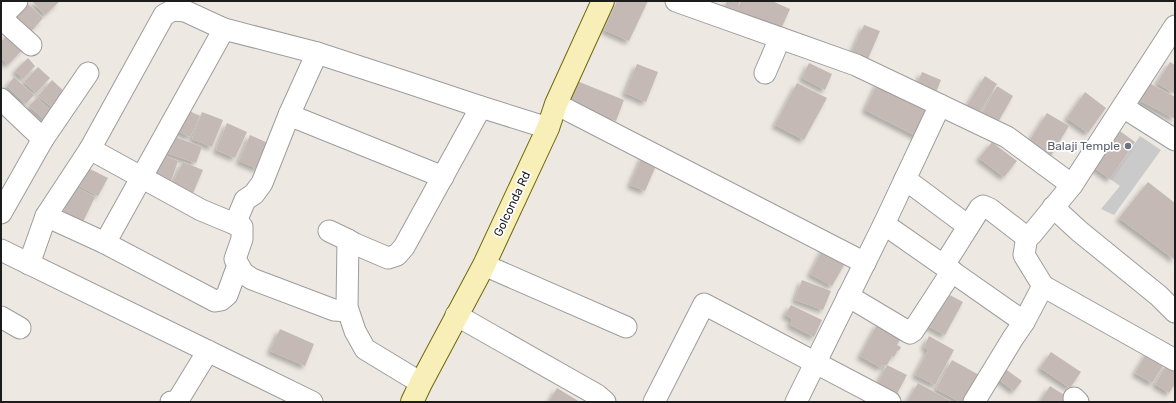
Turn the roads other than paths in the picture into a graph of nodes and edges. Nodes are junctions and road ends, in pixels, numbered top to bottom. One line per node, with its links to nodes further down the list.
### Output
1 (18, 1): 4 (street)
2 (603, 1): 14 (main road, Golconda Rd)
3 (676, 1): 7 (street)
4 (1, 17): 8 (street)
5 (1175, 26): 9 (street)
6 (224, 28): 10 (street); 22 (street); 23 (street)
7 (780, 38): 11 (street); 15 (street)
8 (31, 45)
9 (1169, 49): 17 (street)
10 (317, 53): 16 (street); 18 (street)
11 (765, 72)
12 (88, 73): 20 (street)
13 (1, 98): 20 (street)
14 (556, 104): 19 (main road, Golconda Rd); 36 (street)
15 (940, 106): 25 (street); 26 (street)
16 (481, 107): 19 (street); 24 (street)
17 (1123, 107): 21 (street); 26 (street)
18 (289, 114): 24 (street); 30 (street)
19 (548, 128): 39 (main road, Golconda Rd)
20 (44, 139): 28 (street)
21 (1175, 140)
22 (90, 149): 23 (street); 29 (street)
23 (141, 177): 30 (street); 34 (street)
24 (443, 177): 43 (street)
25 (905, 178): 31 (street); 32 (street)
26 (1072, 185): 27 (street)
27 (1053, 207): 33 (street); 44 (street)
28 (1, 213)
29 (46, 216): 34 (street); 37 (street)
30 (235, 224): 38 (street)
31 (884, 224): 36 (street); 40 (street)
32 (968, 226): 33 (street); 40 (street)
33 (1027, 236): 41 (street)
34 (104, 243): 38 (street)
35 (1, 250): 37 (street)
36 (865, 263): 42 (street)
37 (29, 264): 50 (street)
38 (238, 265): 43 (street)
39 (484, 265): 45 (main road, Golconda Rd); 48 (street)
40 (948, 268): 42 (street); 47 (street)
41 (1043, 286): 47 (street); 51 (street)
42 (848, 296): 52 (street)
43 (348, 311): 53 (street)
44 (1175, 312)
45 (456, 316): 53 (main road, Golconda Rd); 56 (street)
46 (1, 317): 49 (street)
47 (1024, 322): 60 (street)
48 (626, 327)
49 (20, 328)
50 (208, 351): 54 (street); 55 (street)
51 (1175, 360)
52 (816, 362): 57 (street); 58 (street); 59 (street)
53 (417, 392)
54 (171, 402)
55 (312, 402)
56 (605, 402)
57 (654, 402)
58 (796, 402)
59 (890, 402)
60 (974, 402)

